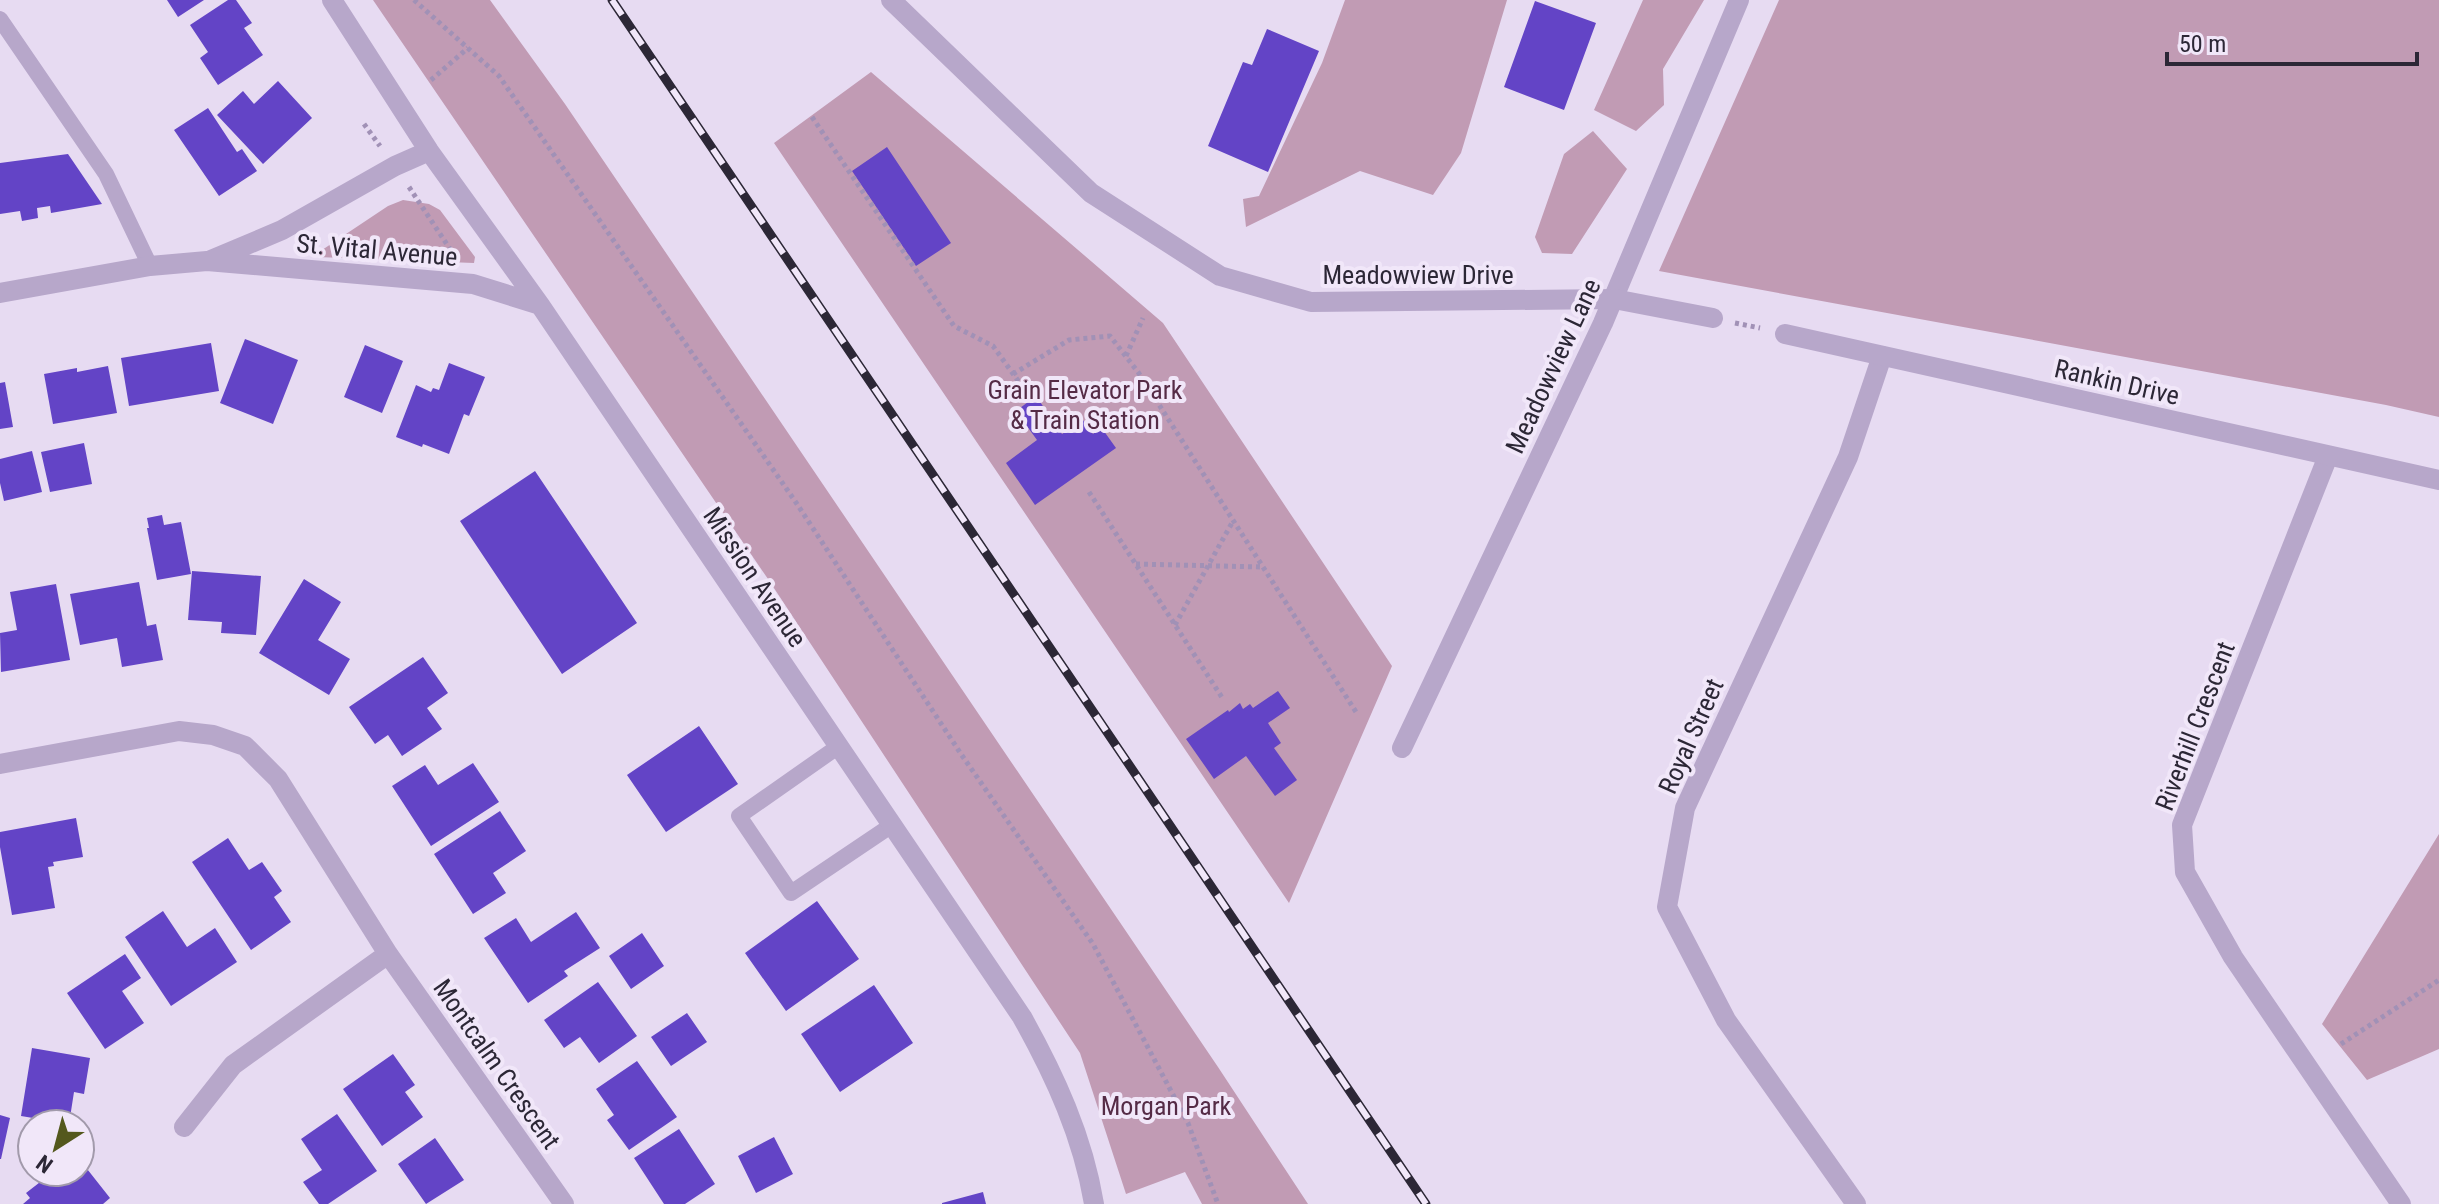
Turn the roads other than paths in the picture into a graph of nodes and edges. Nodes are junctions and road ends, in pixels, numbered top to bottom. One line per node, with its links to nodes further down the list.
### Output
1 (332, 0): 5 (street, Mission Avenue)
2 (891, 0): 9 (street, Meadowview Drive)
3 (1739, 0): 9 (street, Meadowview Lane)
4 (0, 19): 7 (lane)
5 (429, 151): 6 (street, St. Vital Avenue); 10 (street, Mission Avenue)
6 (207, 261): 7 (street, St. Vital Avenue); 10 (street, St. Vital Avenue)
7 (150, 266): 8 (street, St. Vital Avenue)
8 (0, 293)
9 (1614, 299): 11 (street, Meadowview Drive); 17 (street, Meadowview Lane)
10 (540, 305): 16 (street, Mission Avenue)
11 (1713, 318)
12 (1785, 334): 13 (street, Rankin Drive)
13 (1882, 356): 14 (street, Rankin Drive); 24 (street, Royal Street)
14 (2328, 456): 15 (street, Rankin Drive); 25 (street, Riverhill Crescent)
15 (2439, 480)
16 (839, 746): 19 (street, Mission Avenue); 19 (lane)
17 (1402, 748)
18 (0, 764): 20 (street, Montcalm Crescent)
19 (892, 825): 23 (street, Mission Avenue)
20 (388, 954): 21 (street); 22 (street, Montcalm Crescent)
21 (184, 1127)
22 (564, 1204)
23 (1094, 1204)
24 (1856, 1204)
25 (2401, 1204)

